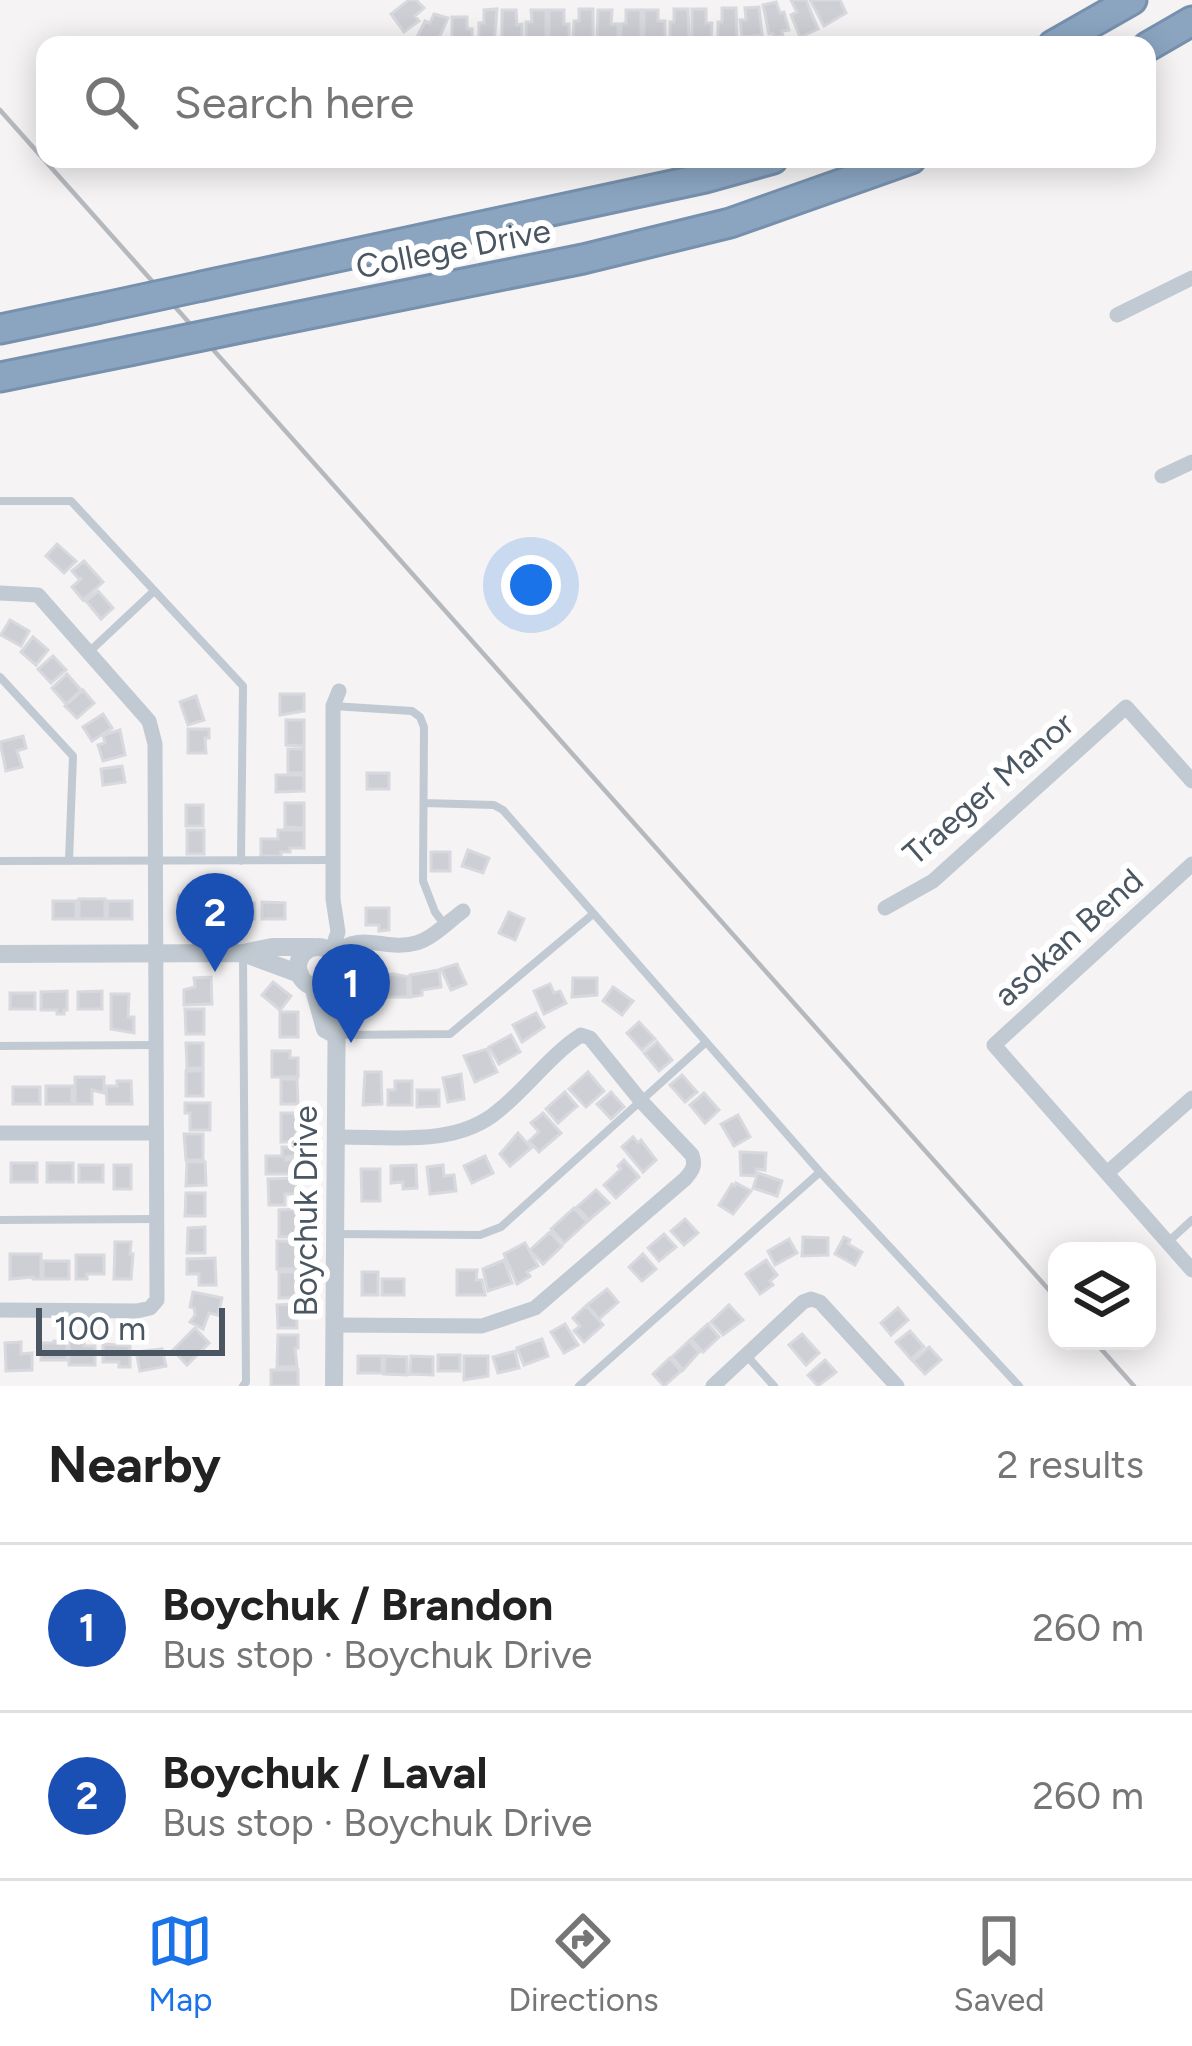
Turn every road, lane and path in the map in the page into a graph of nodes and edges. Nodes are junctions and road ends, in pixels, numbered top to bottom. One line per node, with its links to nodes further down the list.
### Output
1 (1132, 0): 3 (highway)
2 (1192, 21): 4 (highway)
3 (1069, 36)
4 (1156, 42)
5 (741, 168): 9 (highway, College Drive, bridge)
6 (886, 168): 10 (highway, College Drive, bridge)
7 (1192, 278): 8 (street)
8 (1117, 315)
9 (0, 329)
10 (0, 377)
11 (1192, 462): 12 (street)
12 (1162, 476)
13 (0, 501): 15 (lane)
14 (0, 592): 16 (street)
15 (153, 592): 16 (lane); 23 (lane)
16 (89, 652): 25 (street)
17 (0, 677): 22 (lane)
18 (336, 699): 20 (lane); 21 (street)
19 (1192, 781): 27 (street, Traeger Manor)
20 (424, 803): 29 (lane); 30 (lane)
21 (333, 860): 23 (lane); 34 (street)
22 (69, 861): 24 (lane); 25 (lane)
23 (242, 861): 25 (lane)
24 (0, 862)
25 (156, 863): 33 (street)
26 (1192, 864): 46 (street, asokan Bend)
27 (885, 908)
28 (463, 911): 30 (street)
29 (593, 914): 36 (lane); 37 (lane)
30 (444, 924): 34 (street)
31 (243, 953): 33 (street); 34 (street); 35 (street); 57 (lane)
32 (0, 954): 33 (street)
33 (158, 954): 38 (street)
34 (329, 956): 35 (street); 35 (street); 36 (street, Boychuk Drive)
35 (306, 980): 36 (street, Boychuk Drive)
36 (336, 1035): 44 (street, Boychuk Drive)
37 (705, 1042): 41 (lane); 45 (lane)
38 (156, 1045): 39 (lane); 42 (street)
39 (0, 1046)
40 (1192, 1098): 46 (street)
41 (641, 1101): 44 (street); 50 (lane); 54 (street)
42 (156, 1132): 43 (street); 47 (street)
43 (0, 1133)
44 (335, 1137): 50 (street, Boychuk Drive)
45 (820, 1172): 56 (lane); 59 (lane)
46 (1107, 1173): 51 (street, asokan Bend)
47 (156, 1219): 48 (lane); 53 (street)
48 (0, 1220)
49 (1192, 1220): 51 (lane)
50 (335, 1234): 54 (street, Boychuk Drive)
51 (1167, 1243): 52 (street, asokan Bend)
52 (1192, 1270)
53 (0, 1310)
54 (334, 1325): 58 (street, Boychuk Drive)
55 (746, 1355): 60 (street); 61 (lane); 62 (street)
56 (1011, 1377): 63 (lane); 64 (lane)
57 (243, 1386)
58 (334, 1386)
59 (579, 1386)
60 (713, 1386)
61 (774, 1386)
62 (896, 1386)
63 (1001, 1386)
64 (1018, 1386)

